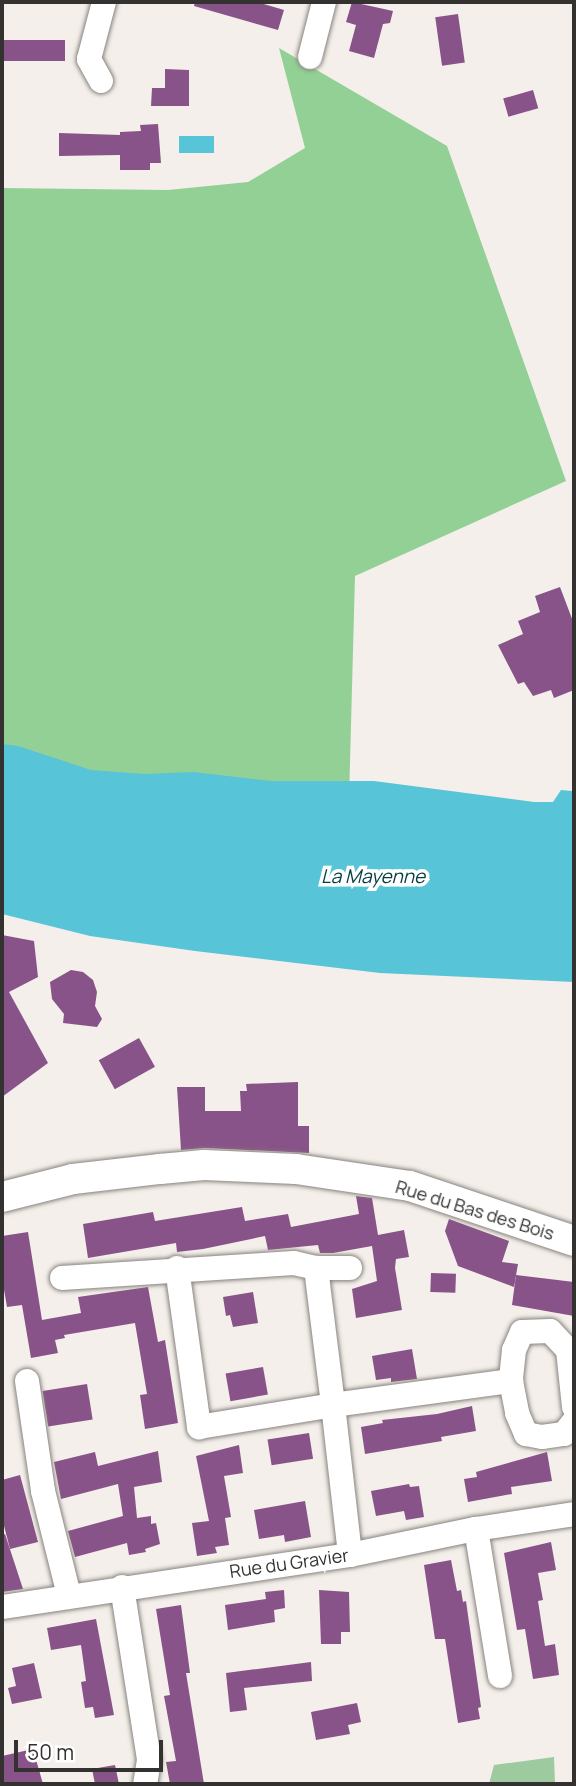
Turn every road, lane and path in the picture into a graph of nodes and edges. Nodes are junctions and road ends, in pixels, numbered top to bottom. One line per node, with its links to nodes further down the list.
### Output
1 (104, 2): 4 (street)
2 (324, 2): 3 (street)
3 (310, 57)
4 (101, 81)
5 (2, 1197): 6 (street, Rue du Bas des Bois)
6 (574, 1241)
7 (177, 1268): 8 (street); 10 (street); 13 (street)
8 (316, 1268): 9 (street); 13 (street)
9 (350, 1268)
10 (62, 1278)
11 (27, 1381): 20 (street)
12 (512, 1381): 13 (street); 14 (street); 15 (street)
13 (333, 1405): 18 (street)
14 (574, 1407)
15 (574, 1421)
16 (574, 1514): 17 (street, Rue du Gravier)
17 (476, 1529): 18 (street, Rue du Gravier); 22 (street)
18 (350, 1555): 19 (street, Rue du Gravier)
19 (122, 1587): 20 (street, Rue du Gravier); 23 (street)
20 (69, 1595): 21 (street, Rue du Gravier)
21 (2, 1607)
22 (500, 1676)
23 (145, 1784)

